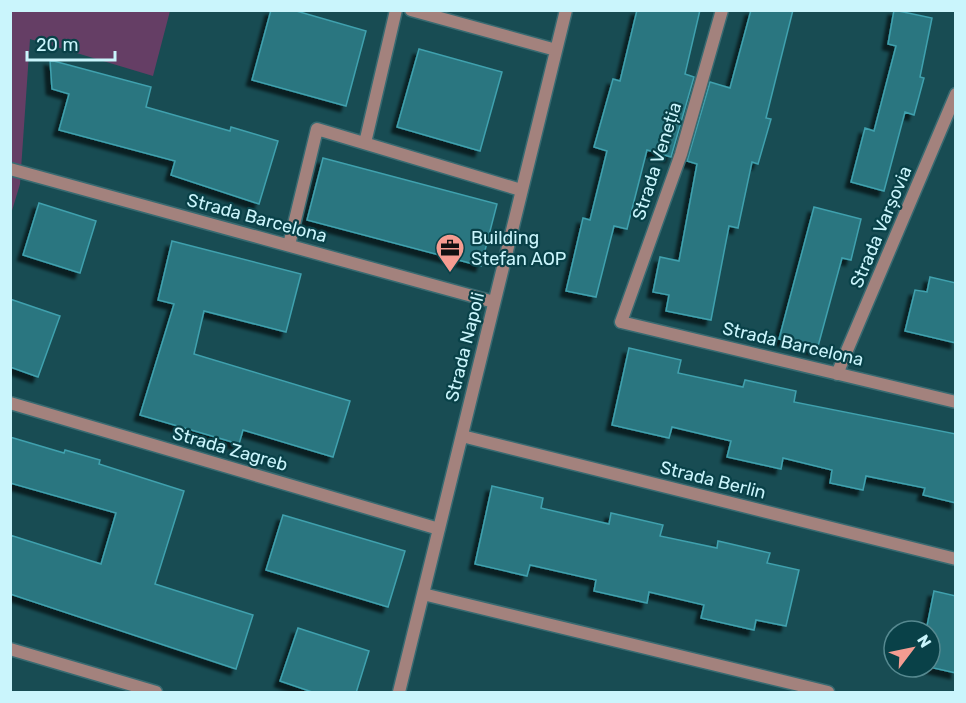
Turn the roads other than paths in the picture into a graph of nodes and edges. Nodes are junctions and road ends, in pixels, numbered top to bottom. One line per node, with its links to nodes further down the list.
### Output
1 (396, 10): 7 (street)
2 (411, 10): 5 (street)
3 (566, 10): 5 (street, Strada Napoli)
4 (722, 10): 12 (street, Strada Veneția)
5 (556, 50): 9 (street, Strada Napoli)
6 (956, 93): 13 (street, Strada Varșovia)
7 (365, 143): 9 (street); 10 (street)
8 (10, 169): 10 (street, Strada Barcelona)
9 (521, 190): 11 (street, Strada Napoli)
10 (289, 245): 11 (street, Strada Barcelona)
11 (494, 302): 16 (street, Strada Napoli)
12 (621, 322): 13 (street, Strada Barcelona)
13 (837, 374): 14 (street, Strada Barcelona)
14 (956, 402)
15 (10, 404): 17 (street, Strada Zagreb)
16 (462, 436): 17 (street, Strada Napoli); 18 (street, Strada Berlin)
17 (439, 529): 19 (street, Strada Napoli)
18 (956, 559)
19 (423, 594): 23 (street, Strada Napoli); 24 (street)
20 (10, 649): 21 (street)
21 (128, 688): 22 (street)
22 (156, 693)
23 (399, 693)
24 (828, 693)

